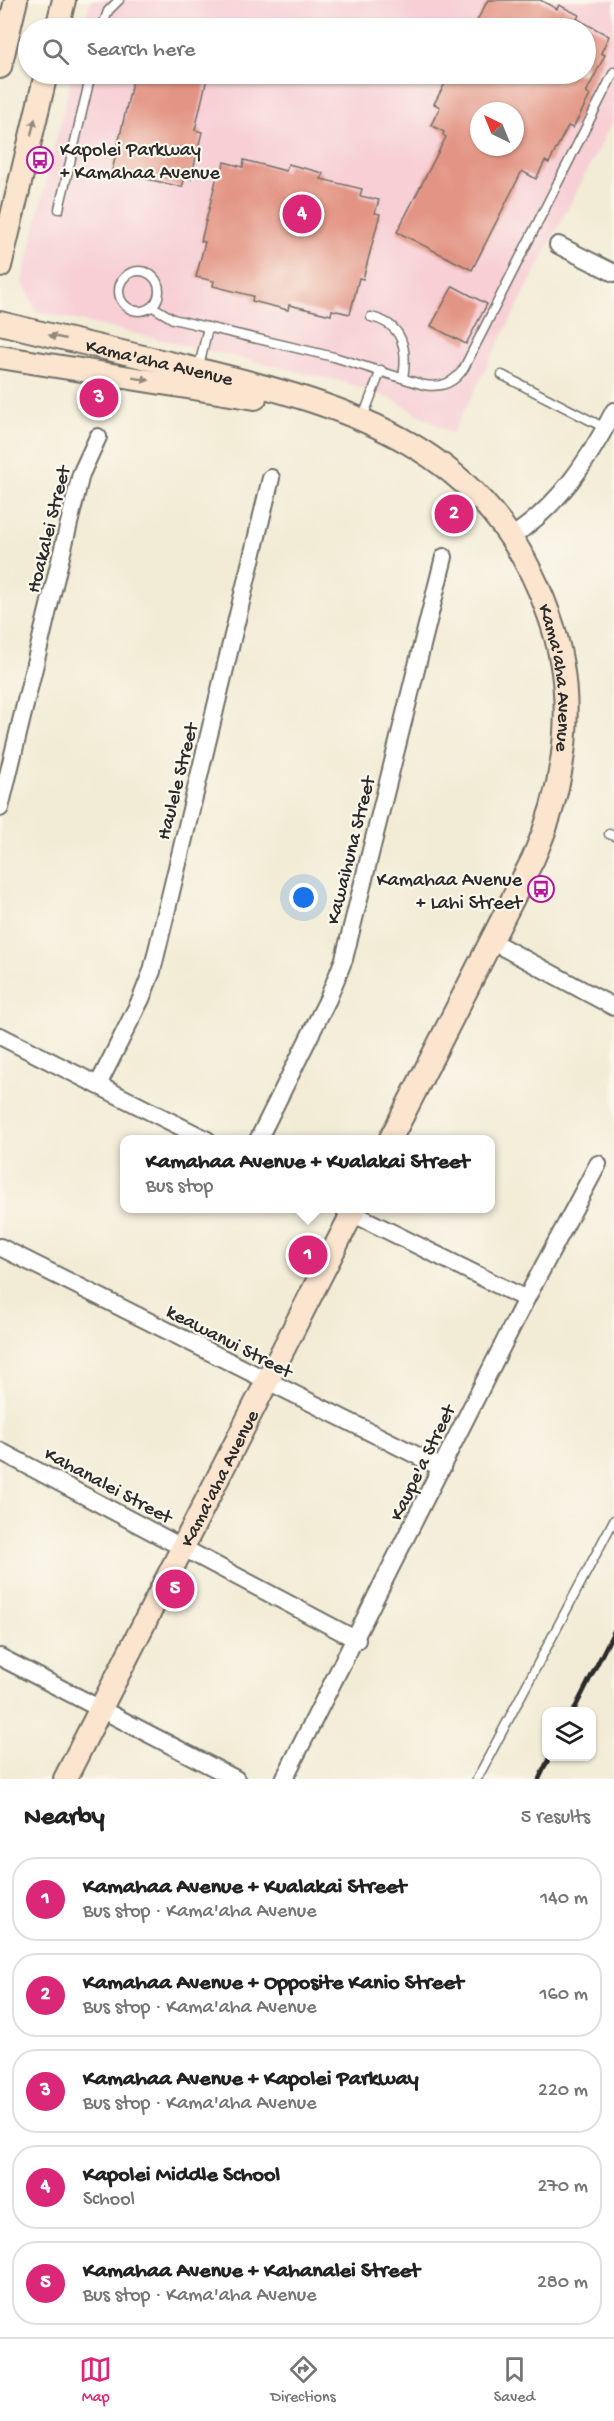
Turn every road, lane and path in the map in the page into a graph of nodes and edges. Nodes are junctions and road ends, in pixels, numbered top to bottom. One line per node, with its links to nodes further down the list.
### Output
1 (16, 0): 6 (street)
2 (64, 0): 4 (street)
3 (119, 0): 5 (lane)
4 (60, 18)
5 (106, 18)
6 (0, 67)
7 (614, 72): 21 (lane)
8 (44, 84): 12 (street, one-way to 8)
9 (89, 84): 10 (lane)
10 (59, 209)
11 (558, 245): 13 (street)
12 (0, 266)
13 (614, 273)
14 (153, 307): 14 (lane); 17 (lane)
15 (371, 317): 21 (lane)
16 (0, 323): 22 (street, Kama'aha Avenue, one-way to 16)
17 (208, 327): 19 (lane); 22 (lane)
18 (0, 357): 22 (street, Kama'aha Avenue, one-way to 22)
19 (381, 370): 21 (lane); 24 (lane)
20 (502, 375): 25 (lane)
21 (403, 378)
22 (196, 379): 24 (street, Kama'aha Avenue)
23 (614, 411): 25 (street)
24 (362, 419): 28 (street, Kama'aha Avenue)
25 (605, 428): 28 (street)
26 (98, 437): 30 (street, Hoakalei Street)
27 (271, 478): 34 (street, Haulele Street)
28 (511, 537): 31 (street, Kama'aha Avenue)
29 (444, 557): 36 (street, Kawaihuna Street)
30 (0, 808)
31 (491, 941): 32 (street); 37 (street, Kama'aha Avenue)
32 (614, 1007)
33 (0, 1036): 34 (street)
34 (98, 1085): 35 (street)
35 (197, 1135)
36 (260, 1135)
37 (393, 1135)
38 (598, 1164): 42 (street, Kaupe'a Street)
39 (349, 1213): 43 (street, Kama'aha Avenue)
40 (356, 1213): 42 (street)
41 (0, 1247): 43 (street, keawanui Street)
42 (526, 1299): 45 (street, Kaupe'a Street)
43 (267, 1382): 45 (street, keawanui Street); 47 (street, Kama'aha Avenue)
44 (0, 1451): 47 (street, Kahanalei Street)
45 (442, 1468): 48 (street, Kaupe'a Street)
46 (614, 1521): 54 (lane)
47 (183, 1547): 48 (street, Kahanalei Street); 50 (street, Kama'aha Avenue)
48 (357, 1640): 53 (street, Kaupe'a Street)
49 (0, 1657): 50 (street)
50 (100, 1710): 51 (street, Kama'aha Avenue); 52 (street)
51 (65, 1779)
52 (236, 1779)
53 (284, 1779)
54 (477, 1779)

